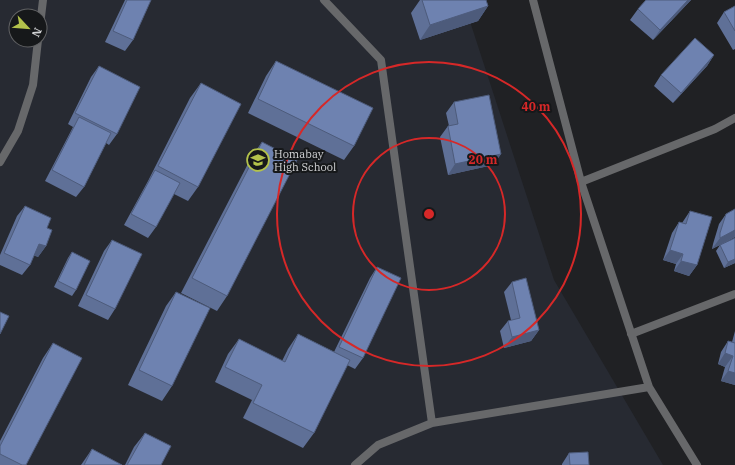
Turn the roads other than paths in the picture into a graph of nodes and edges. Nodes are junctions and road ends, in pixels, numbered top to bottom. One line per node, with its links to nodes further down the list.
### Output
1 (324, 0): 10 (street)
2 (533, 0): 6 (street)
3 (37, 48): 5 (street)
4 (735, 118): 6 (street)
5 (0, 162)
6 (581, 182): 8 (street)
7 (735, 294): 8 (street)
8 (631, 334): 9 (street)
9 (649, 387): 10 (street); 12 (street)
10 (432, 423): 11 (street)
11 (355, 465)
12 (697, 465)

